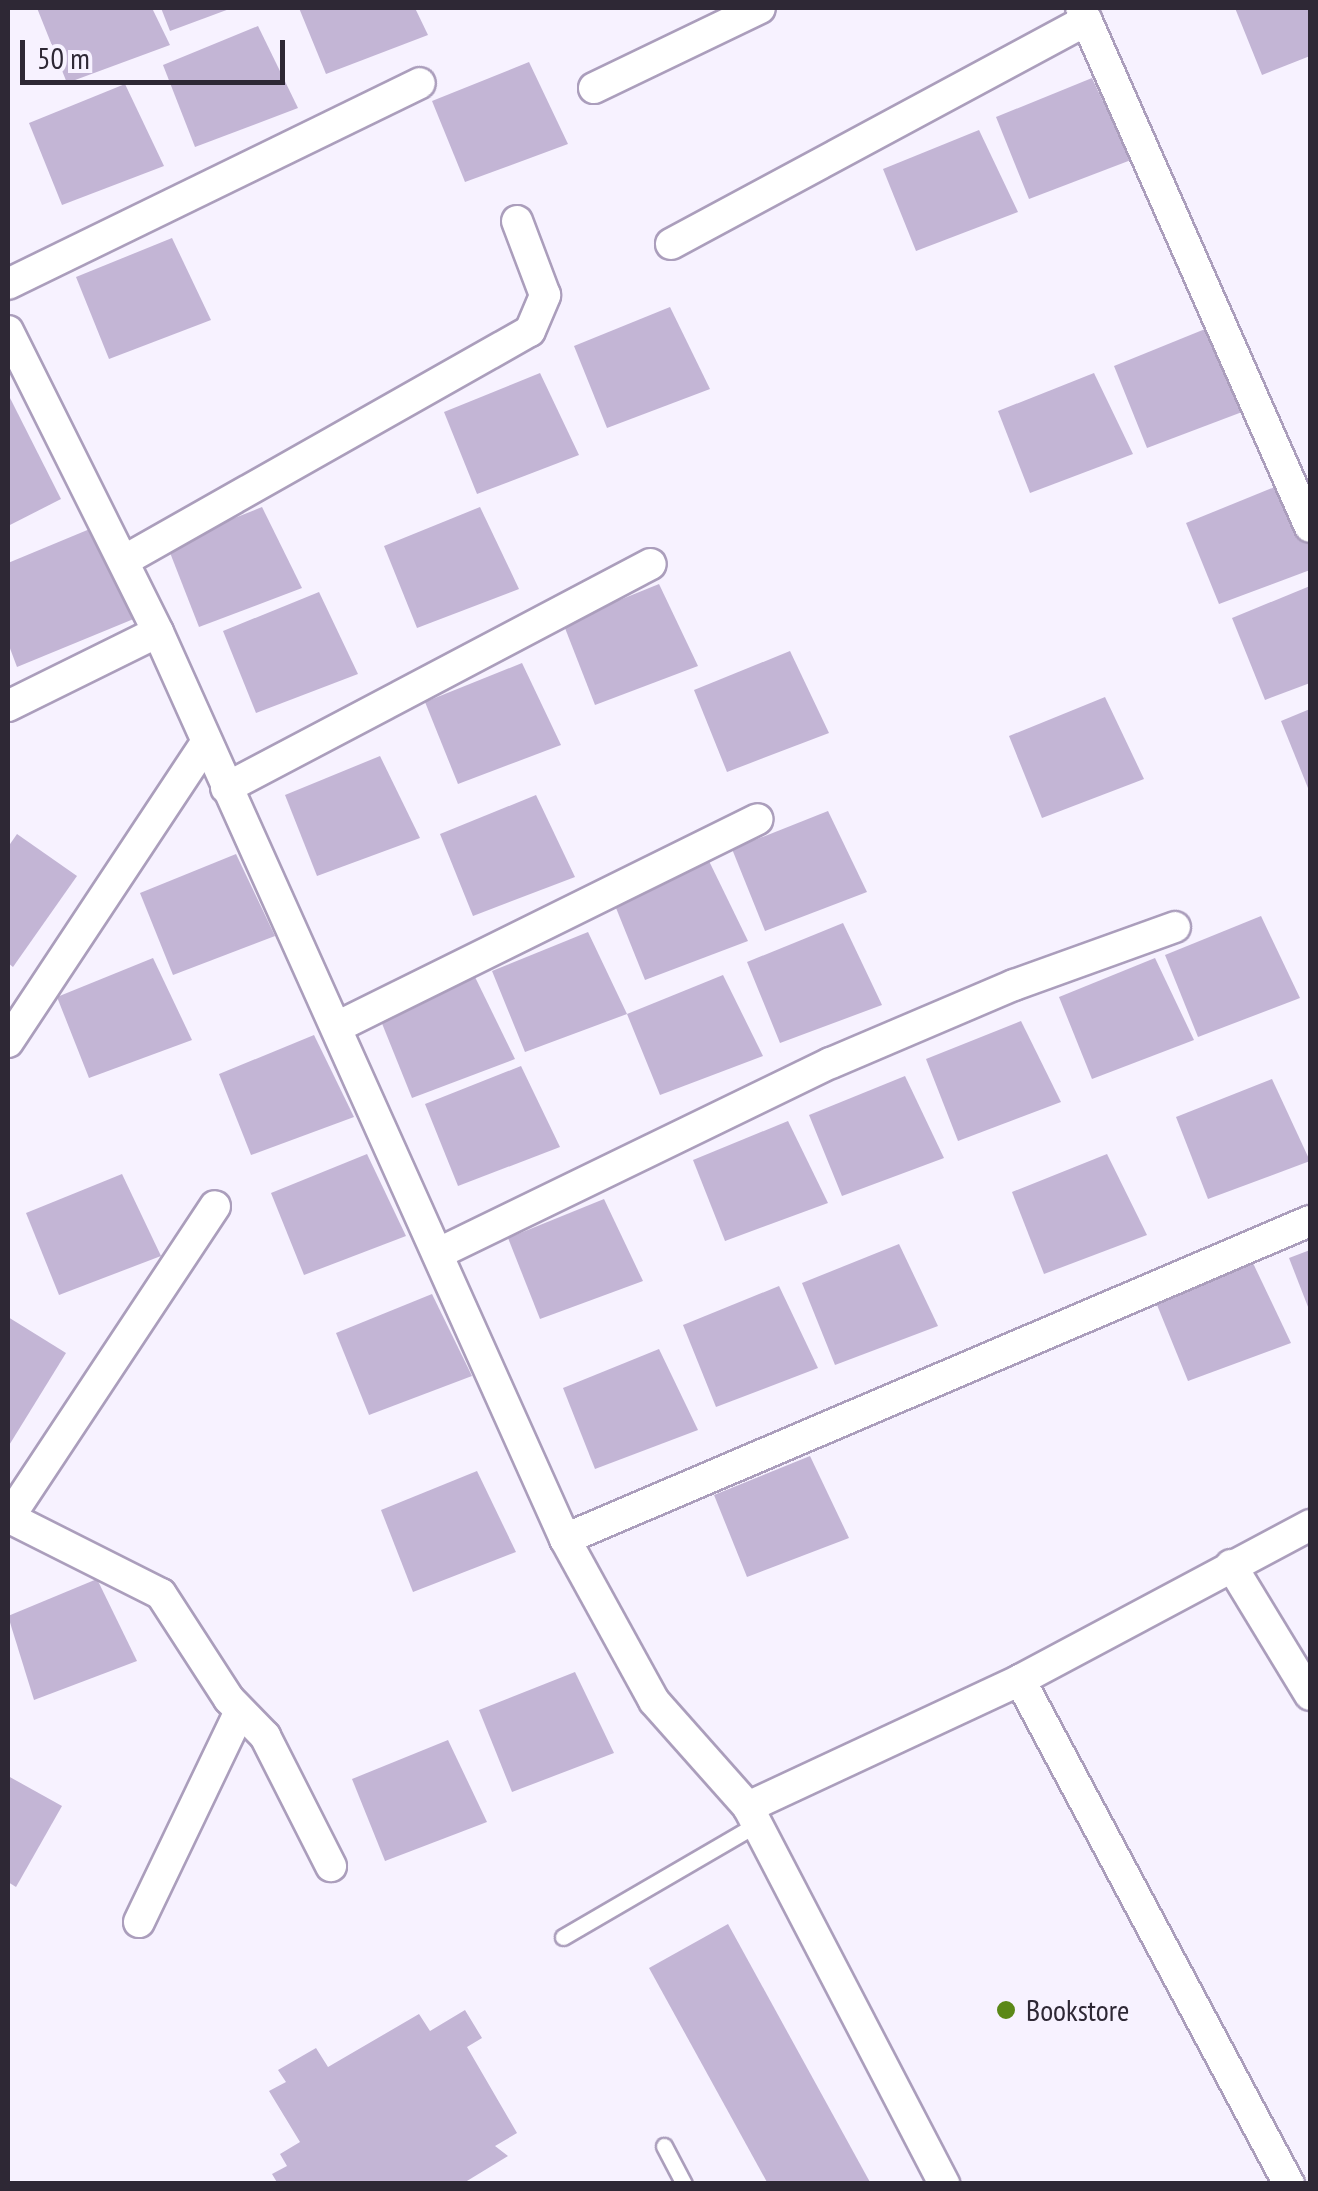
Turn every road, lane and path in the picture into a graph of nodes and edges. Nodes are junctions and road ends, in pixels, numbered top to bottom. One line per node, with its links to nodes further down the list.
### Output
1 (760, 8): 4 (street)
2 (1084, 14): 6 (street); 9 (street)
3 (420, 83): 7 (street)
4 (594, 88)
5 (517, 221): 11 (street)
6 (672, 244)
7 (8, 284)
8 (8, 331): 11 (street)
9 (1298, 468): 10 (street)
10 (1310, 527)
11 (125, 560): 13 (street)
12 (651, 564): 16 (street)
13 (158, 632): 14 (street); 15 (street)
14 (8, 706)
15 (206, 744): 16 (street); 20 (street)
16 (226, 788): 19 (street)
17 (757, 819): 19 (street)
18 (1175, 927): 23 (street)
19 (337, 1027): 23 (street)
20 (8, 1042)
21 (215, 1206): 24 (street)
22 (1310, 1221): 26 (street)
23 (439, 1253): 26 (street)
24 (8, 1518): 30 (street)
25 (1310, 1525): 27 (street)
26 (565, 1539): 31 (street)
27 (1231, 1565): 28 (street); 29 (street)
28 (1020, 1680): 31 (street); 38 (street)
29 (1310, 1696)
30 (239, 1713): 32 (street); 33 (street)
31 (752, 1815): 34 (lane); 37 (street)
32 (331, 1866)
33 (139, 1922)
34 (563, 1937)
35 (664, 2146): 36 (lane)
36 (684, 2184)
37 (944, 2184)
38 (1289, 2184)

